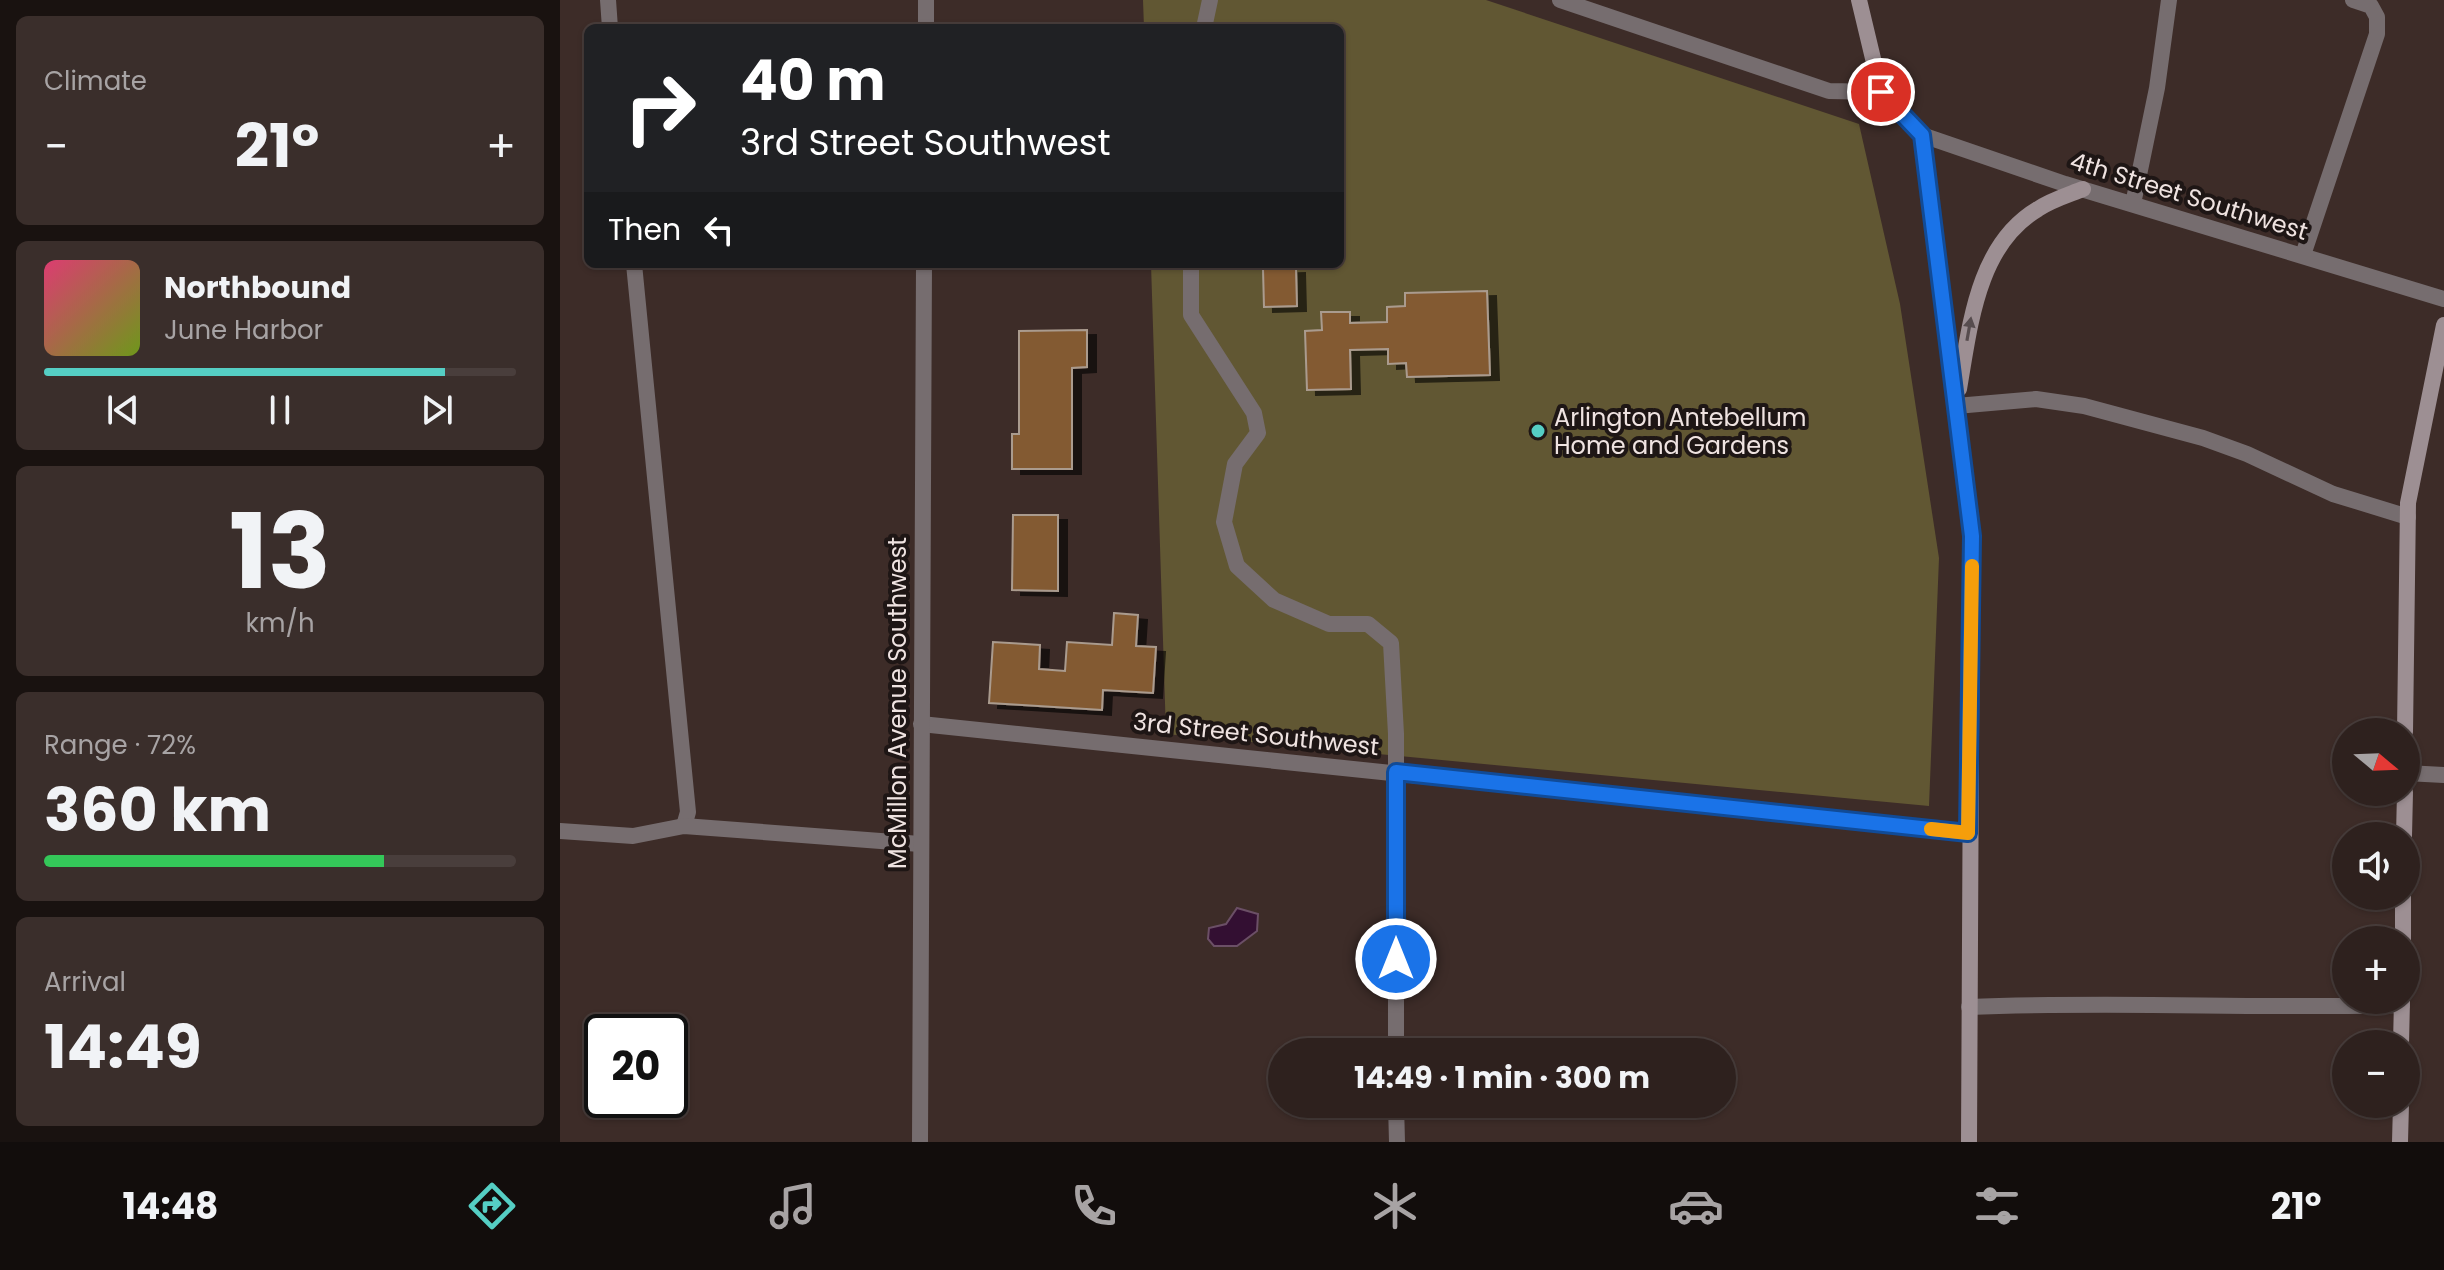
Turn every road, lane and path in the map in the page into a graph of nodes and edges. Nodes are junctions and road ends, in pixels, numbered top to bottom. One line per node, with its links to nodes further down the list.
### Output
1 (608, 0): 9 (street)
2 (926, 0): 10 (street)
3 (1210, 0): 11 (street)
4 (1560, 0): 8 (street)
5 (1859, 0): 12 (street)
6 (2169, 0): 15 (street)
7 (2353, 0): 16 (street)
8 (1594, 6): 12 (street)
9 (610, 24)
10 (926, 24)
11 (1205, 24)
12 (1881, 92): 13 (street)
13 (1922, 135): 14 (street, 4th Street Southwest); 22 (street)
14 (2083, 189): 15 (street, 4th Street Southwest); 22 (street, one-way to 14)
15 (2133, 204): 16 (street, 4th Street Southwest)
16 (2303, 255): 20 (street, 4th Street Southwest)
17 (634, 268): 29 (street)
18 (924, 268): 25 (street, McMillon Avenue Southwest)
19 (1191, 268): 26 (street)
20 (2444, 299)
21 (2444, 325): 23 (street)
22 (1956, 406): 23 (street); 31 (street)
23 (2408, 517): 24 (street)
24 (2405, 718)
25 (921, 724): 26 (street, 3rd Street Southwest); 32 (street, McMillon Avenue Southwest)
26 (1396, 772): 31 (street, 3rd Street Southwest); 35 (street)
27 (2420, 774): 28 (street)
28 (2444, 775)
29 (684, 826): 30 (street); 32 (street)
30 (560, 831)
31 (1968, 833): 34 (street)
32 (920, 844): 38 (street, McMillon Avenue Southwest)
33 (2332, 1006): 34 (street)
34 (1969, 1007): 40 (street)
35 (1396, 1038)
36 (1396, 1118): 39 (street)
37 (2401, 1118): 41 (street)
38 (920, 1142)
39 (1397, 1142)
40 (1969, 1142)
41 (2400, 1142)

